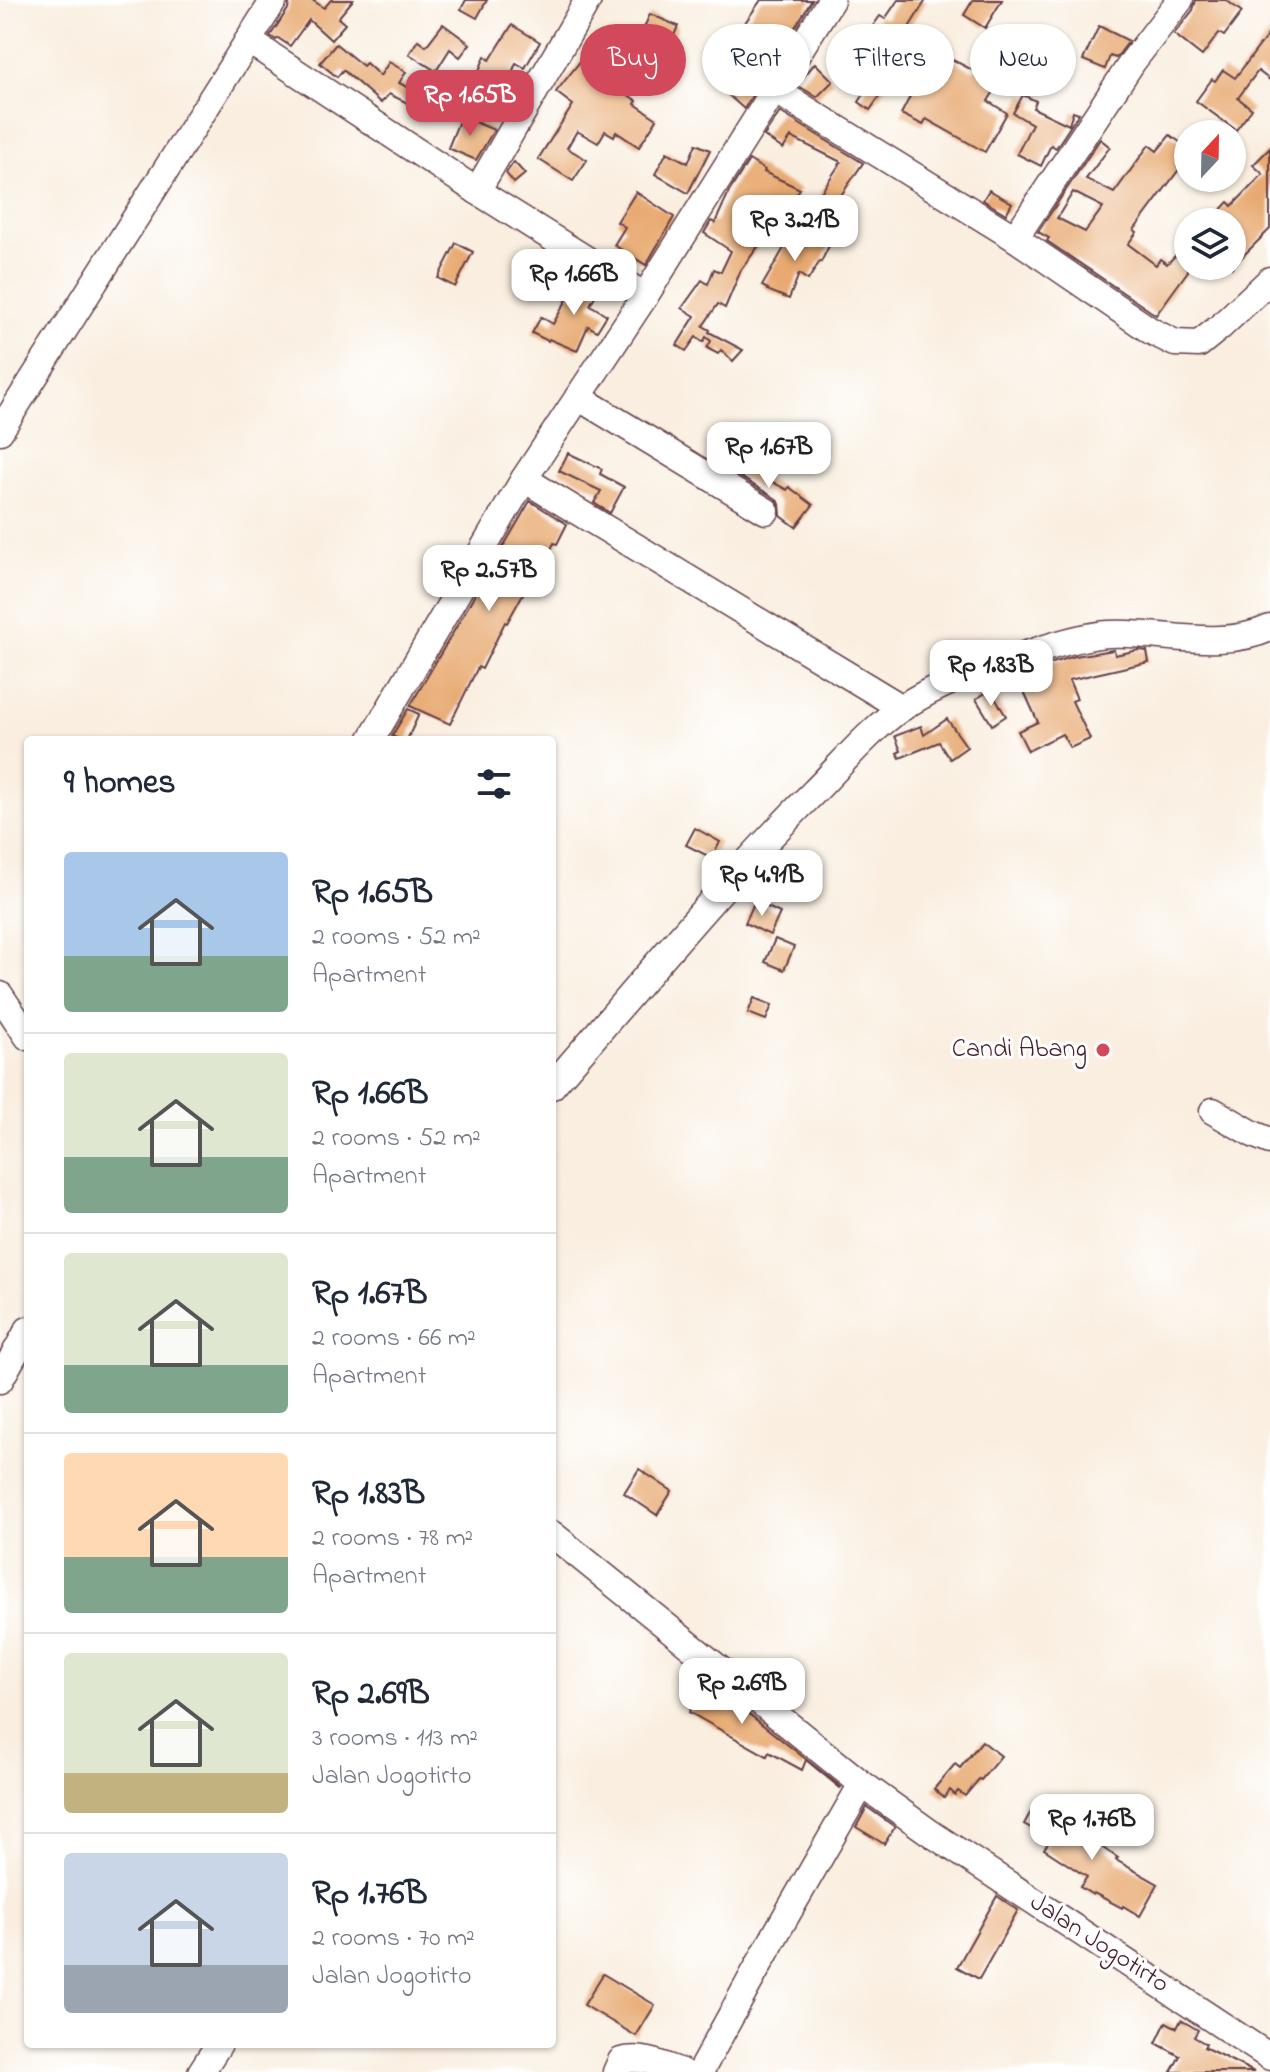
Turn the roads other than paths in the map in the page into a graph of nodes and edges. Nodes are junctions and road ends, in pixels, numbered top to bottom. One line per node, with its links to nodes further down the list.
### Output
1 (274, 0): 6 (street)
2 (588, 0): 9 (street)
3 (831, 0): 5 (street)
4 (1180, 0): 10 (street)
5 (810, 34)
6 (247, 42): 9 (street); 14 (street)
7 (771, 96): 12 (street)
8 (785, 96): 10 (street)
9 (477, 191): 12 (street)
10 (1015, 238): 11 (street)
11 (1270, 280)
12 (645, 296): 13 (street)
13 (578, 397): 15 (street); 16 (street)
14 (0, 431)
15 (524, 479): 18 (street); 19 (street)
16 (766, 511)
17 (1270, 628): 18 (street)
18 (902, 708): 22 (street)
19 (373, 736)
20 (0, 995): 21 (street)
21 (24, 1031)
22 (556, 1081)
23 (1213, 1111): 24 (street)
24 (1270, 1141)
25 (24, 1337): 26 (street)
26 (0, 1380)
27 (556, 1537): 28 (street, Jalan Jogotirto)
28 (862, 1784): 30 (street, Jalan Jogotirto); 34 (street)
29 (216, 2048): 31 (street)
30 (1270, 2057)
31 (201, 2072)
32 (616, 2072): 33 (street)
33 (681, 2072)
34 (700, 2072)

